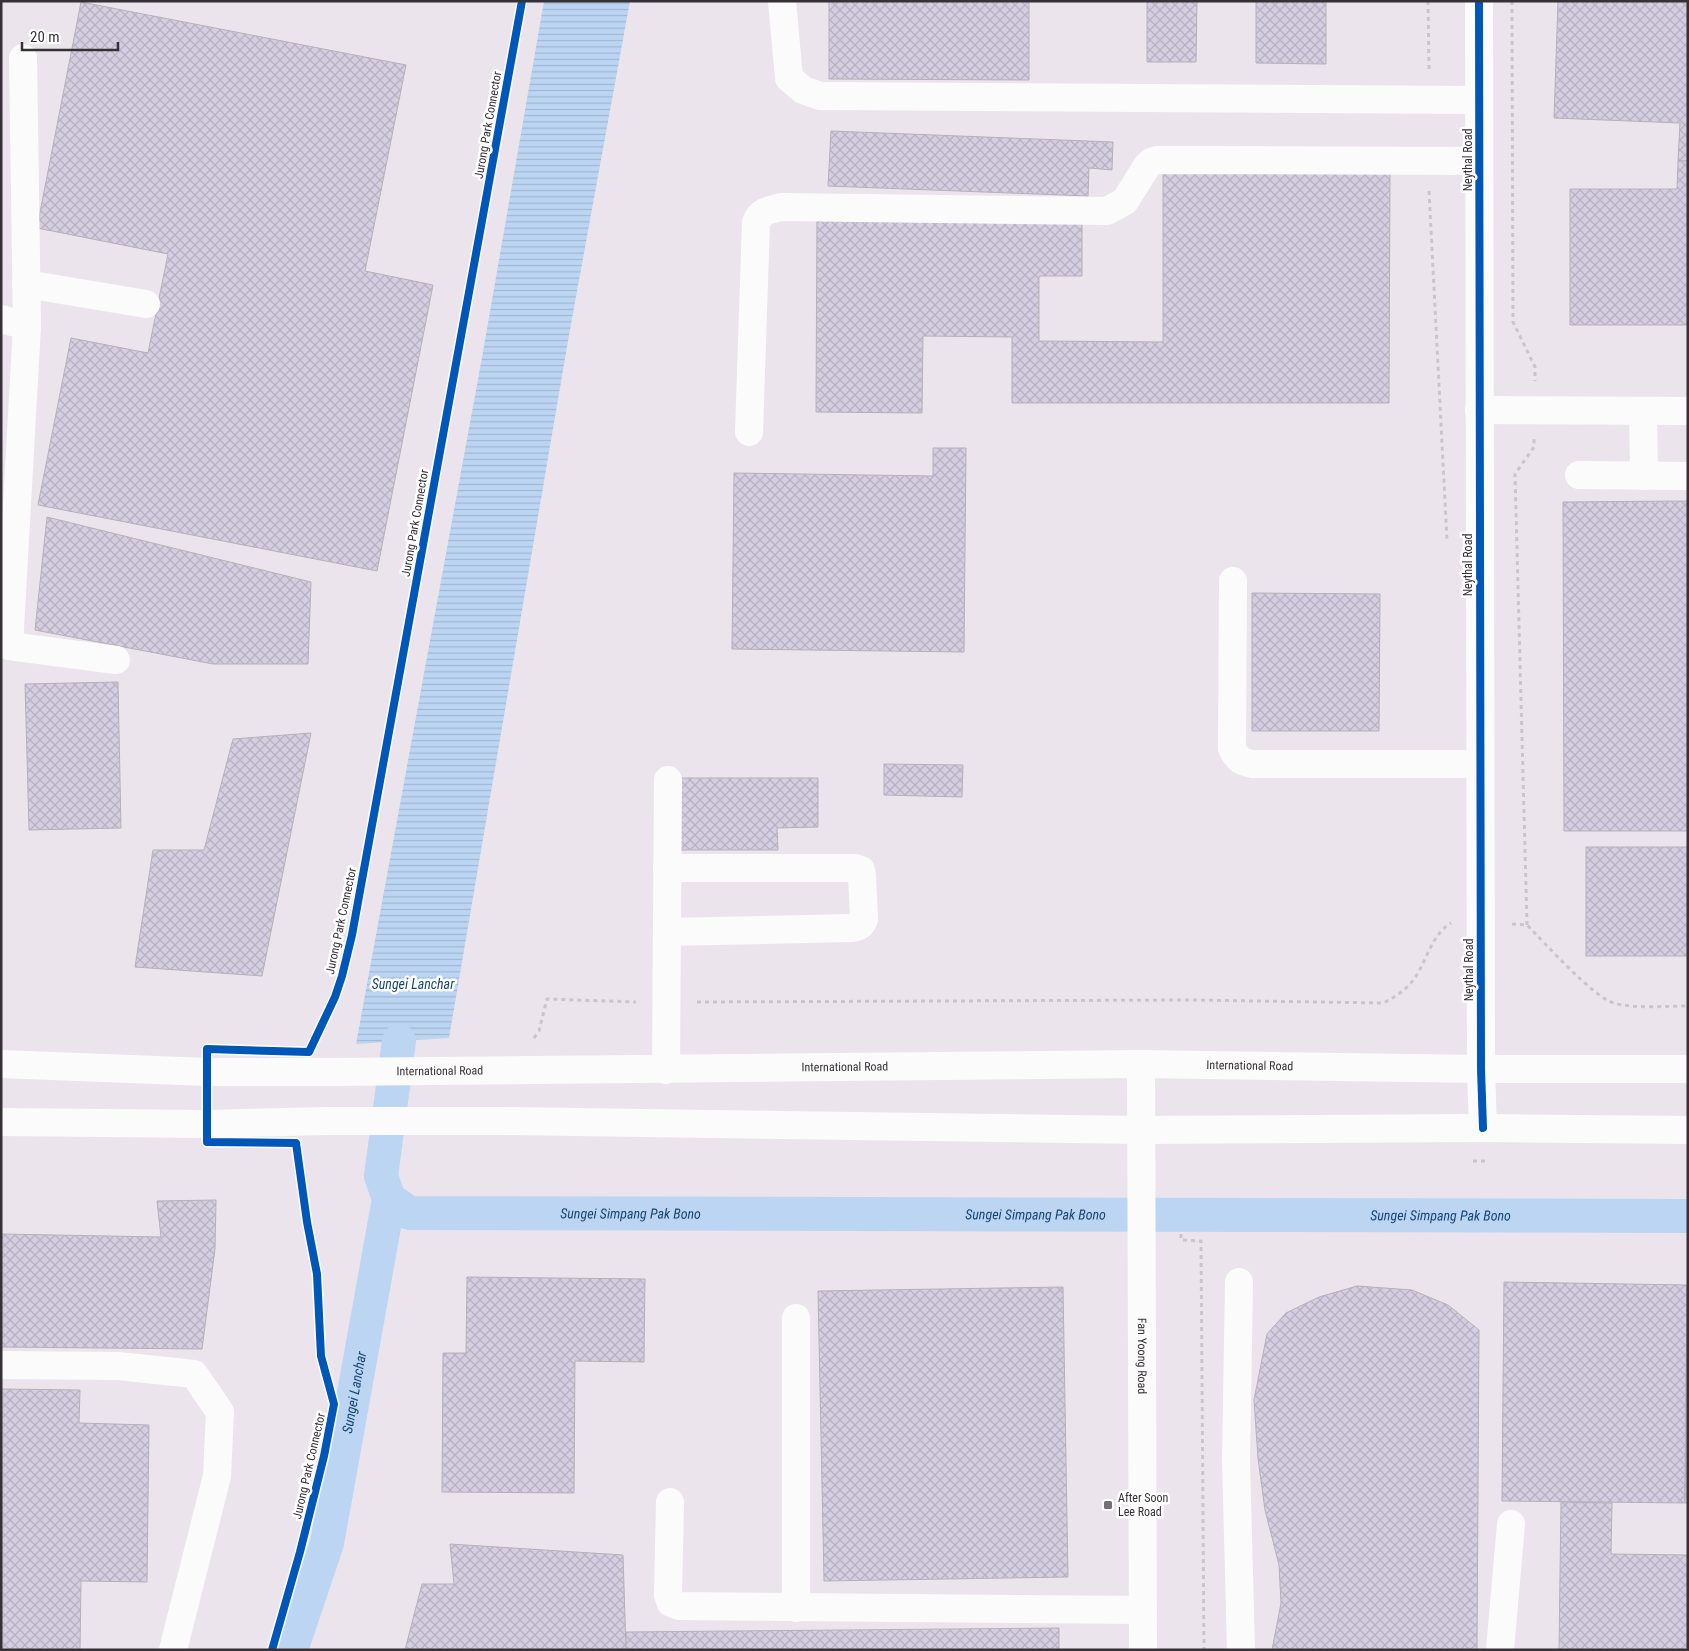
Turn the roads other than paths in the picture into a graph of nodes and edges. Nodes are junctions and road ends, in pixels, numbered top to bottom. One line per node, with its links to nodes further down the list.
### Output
1 (782, 1): 4 (main road)
2 (1479, 1): 4 (main road, Neythal Road)
3 (23, 58): 6 (main road)
4 (1479, 100): 5 (main road, Neythal Road)
5 (1479, 161): 9 (main road, Neythal Road); 12 (main road)
6 (26, 284): 7 (main road); 8 (main road)
7 (146, 304)
8 (14, 322): 17 (main road)
9 (1479, 410): 10 (main road); 19 (main road, Neythal Road)
10 (1643, 411): 11 (main road); 14 (main road)
11 (1688, 411)
12 (748, 432)
13 (1580, 476): 14 (main road)
14 (1644, 476): 15 (main road)
15 (1688, 476)
16 (1234, 581): 19 (main road)
17 (5, 644): 18 (main road)
18 (116, 660)
19 (1480, 764): 25 (main road, Neythal Road)
20 (668, 780): 21 (main road)
21 (667, 868): 22 (main road); 22 (main road)
22 (667, 932): 27 (main road)
23 (1, 1064): 27 (main road, International Road)
24 (1141, 1064): 25 (main road, International Road); 27 (main road, International Road); 30 (main road, Fan Yoong Road)
25 (1481, 1069): 26 (main road, International Road); 29 (main road, Neythal Road)
26 (1688, 1069)
27 (666, 1070)
28 (1, 1122): 30 (main road)
29 (1483, 1128): 30 (main road); 31 (main road)
30 (1141, 1130): 38 (main road, Fan Yoong Road)
31 (1688, 1130)
32 (1239, 1282): 41 (main road)
33 (796, 1318): 37 (main road)
34 (1, 1365): 39 (main road)
35 (670, 1502): 37 (main road)
36 (1511, 1524): 42 (main road)
37 (796, 1608): 38 (main road)
38 (1143, 1610): 40 (main road, Fan Yoong Road)
39 (173, 1650)
40 (1143, 1650)
41 (1241, 1650)
42 (1500, 1650)

